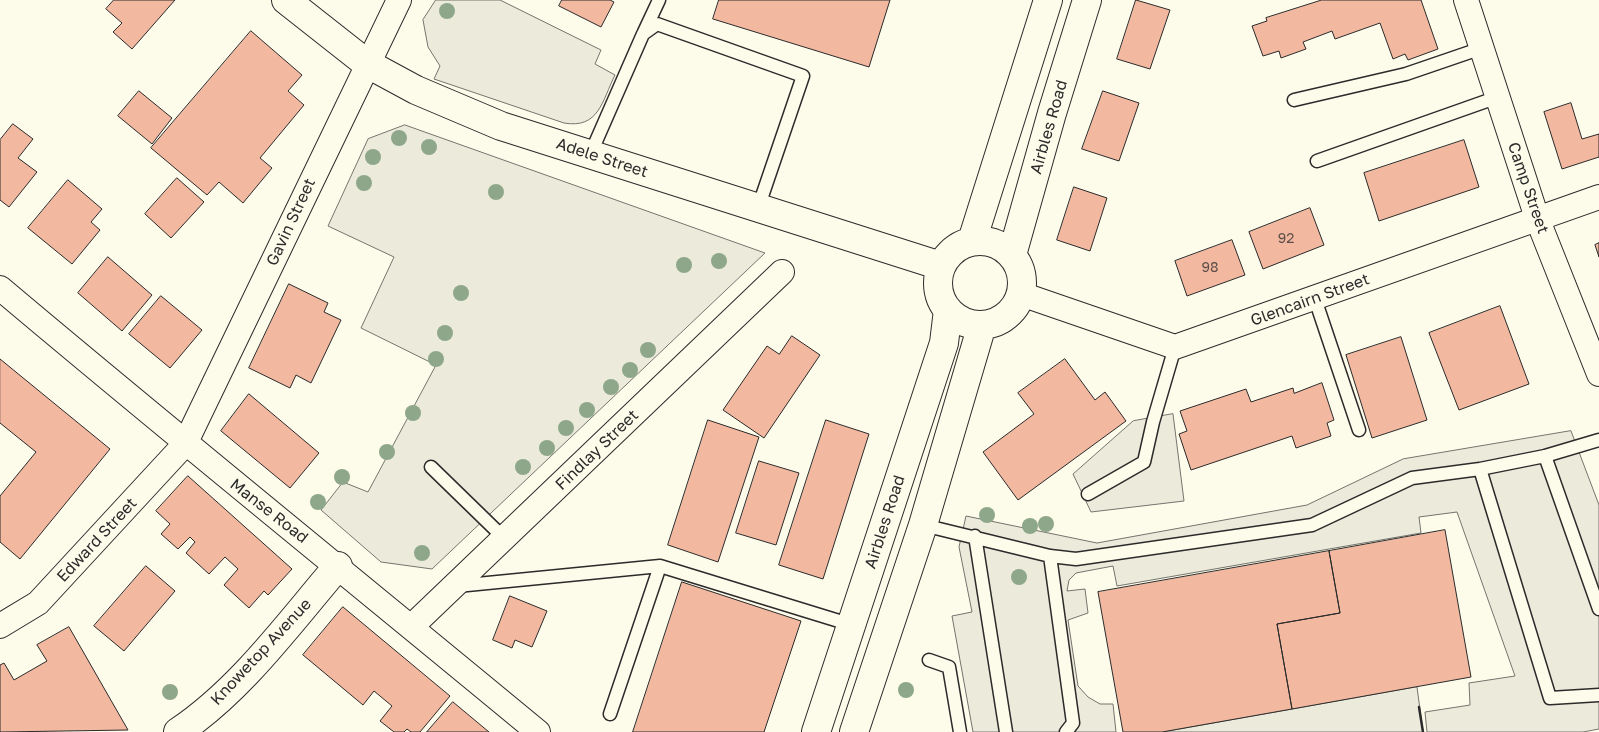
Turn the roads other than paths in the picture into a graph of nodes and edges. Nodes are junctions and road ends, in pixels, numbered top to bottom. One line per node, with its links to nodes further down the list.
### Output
1 (286, 0): 9 (main road, Adele Street)
2 (398, 0): 9 (street, Gavin Street)
3 (659, 0): 7 (lane)
4 (1048, 0): 17 (main road)
5 (1087, 0): 18 (main road, Airbles Road)
6 (1466, 0): 8 (street, Camp Street)
7 (643, 34): 12 (lane); 15 (lane)
8 (1482, 48): 10 (street, Camp Street); 11 (lane)
9 (366, 63): 12 (main road, Adele Street); 30 (street, Gavin Street)
10 (1498, 97): 13 (lane); 16 (street, Camp Street)
11 (1294, 100)
12 (590, 154): 15 (main road, Adele Street)
13 (1317, 162)
14 (1599, 197): 16 (street, Glencairn Street)
15 (758, 208): 19 (main road, Adele Street)
16 (1537, 218): 23 (street, Glencairn Street); 27 (street, Camp Street)
17 (972, 241): 18 (main road); 19 (main road)
18 (1012, 255): 22 (main road)
19 (941, 266): 24 (main road, Airbles Road)
20 (782, 272): 37 (street, Findlay Street)
21 (0, 288): 30 (street, Manse Road)
22 (1021, 294): 25 (main road); 26 (street)
23 (1316, 299): 26 (street, Glencairn Street); 28 (lane)
24 (948, 310): 25 (main road); 43 (main road, Airbles Road)
25 (982, 325): 35 (main road)
26 (1175, 347): 34 (lane)
27 (1599, 374)
28 (1359, 430)
29 (1599, 440): 31 (lane)
30 (185, 444): 39 (street, Manse Road); 44 (street, Edward Street)
31 (1545, 456): 33 (lane); 42 (lane)
32 (431, 466): 37 (lane)
33 (1480, 470): 38 (lane); 47 (lane)
34 (1088, 494)
35 (923, 525): 36 (lane); 52 (main road)
36 (975, 536): 38 (lane); 54 (lane)
37 (504, 538): 41 (street, Findlay Street)
38 (1050, 556): 55 (lane)
39 (338, 566): 45 (street, Manse Road); 49 (main road, Knowetop Avenue)
40 (660, 566): 41 (lane); 43 (lane); 48 (lane)
41 (454, 586): 45 (street, Findlay Street)
42 (1599, 609)
43 (852, 625): 51 (main road, Airbles Road)
44 (0, 626)
45 (411, 627): 50 (street, Manse Road)
46 (929, 660): 53 (lane)
47 (1599, 695)
48 (610, 714)
49 (178, 732)
50 (538, 732)
51 (816, 732)
52 (854, 732)
53 (960, 732)
54 (1006, 732)
55 (1066, 732)

